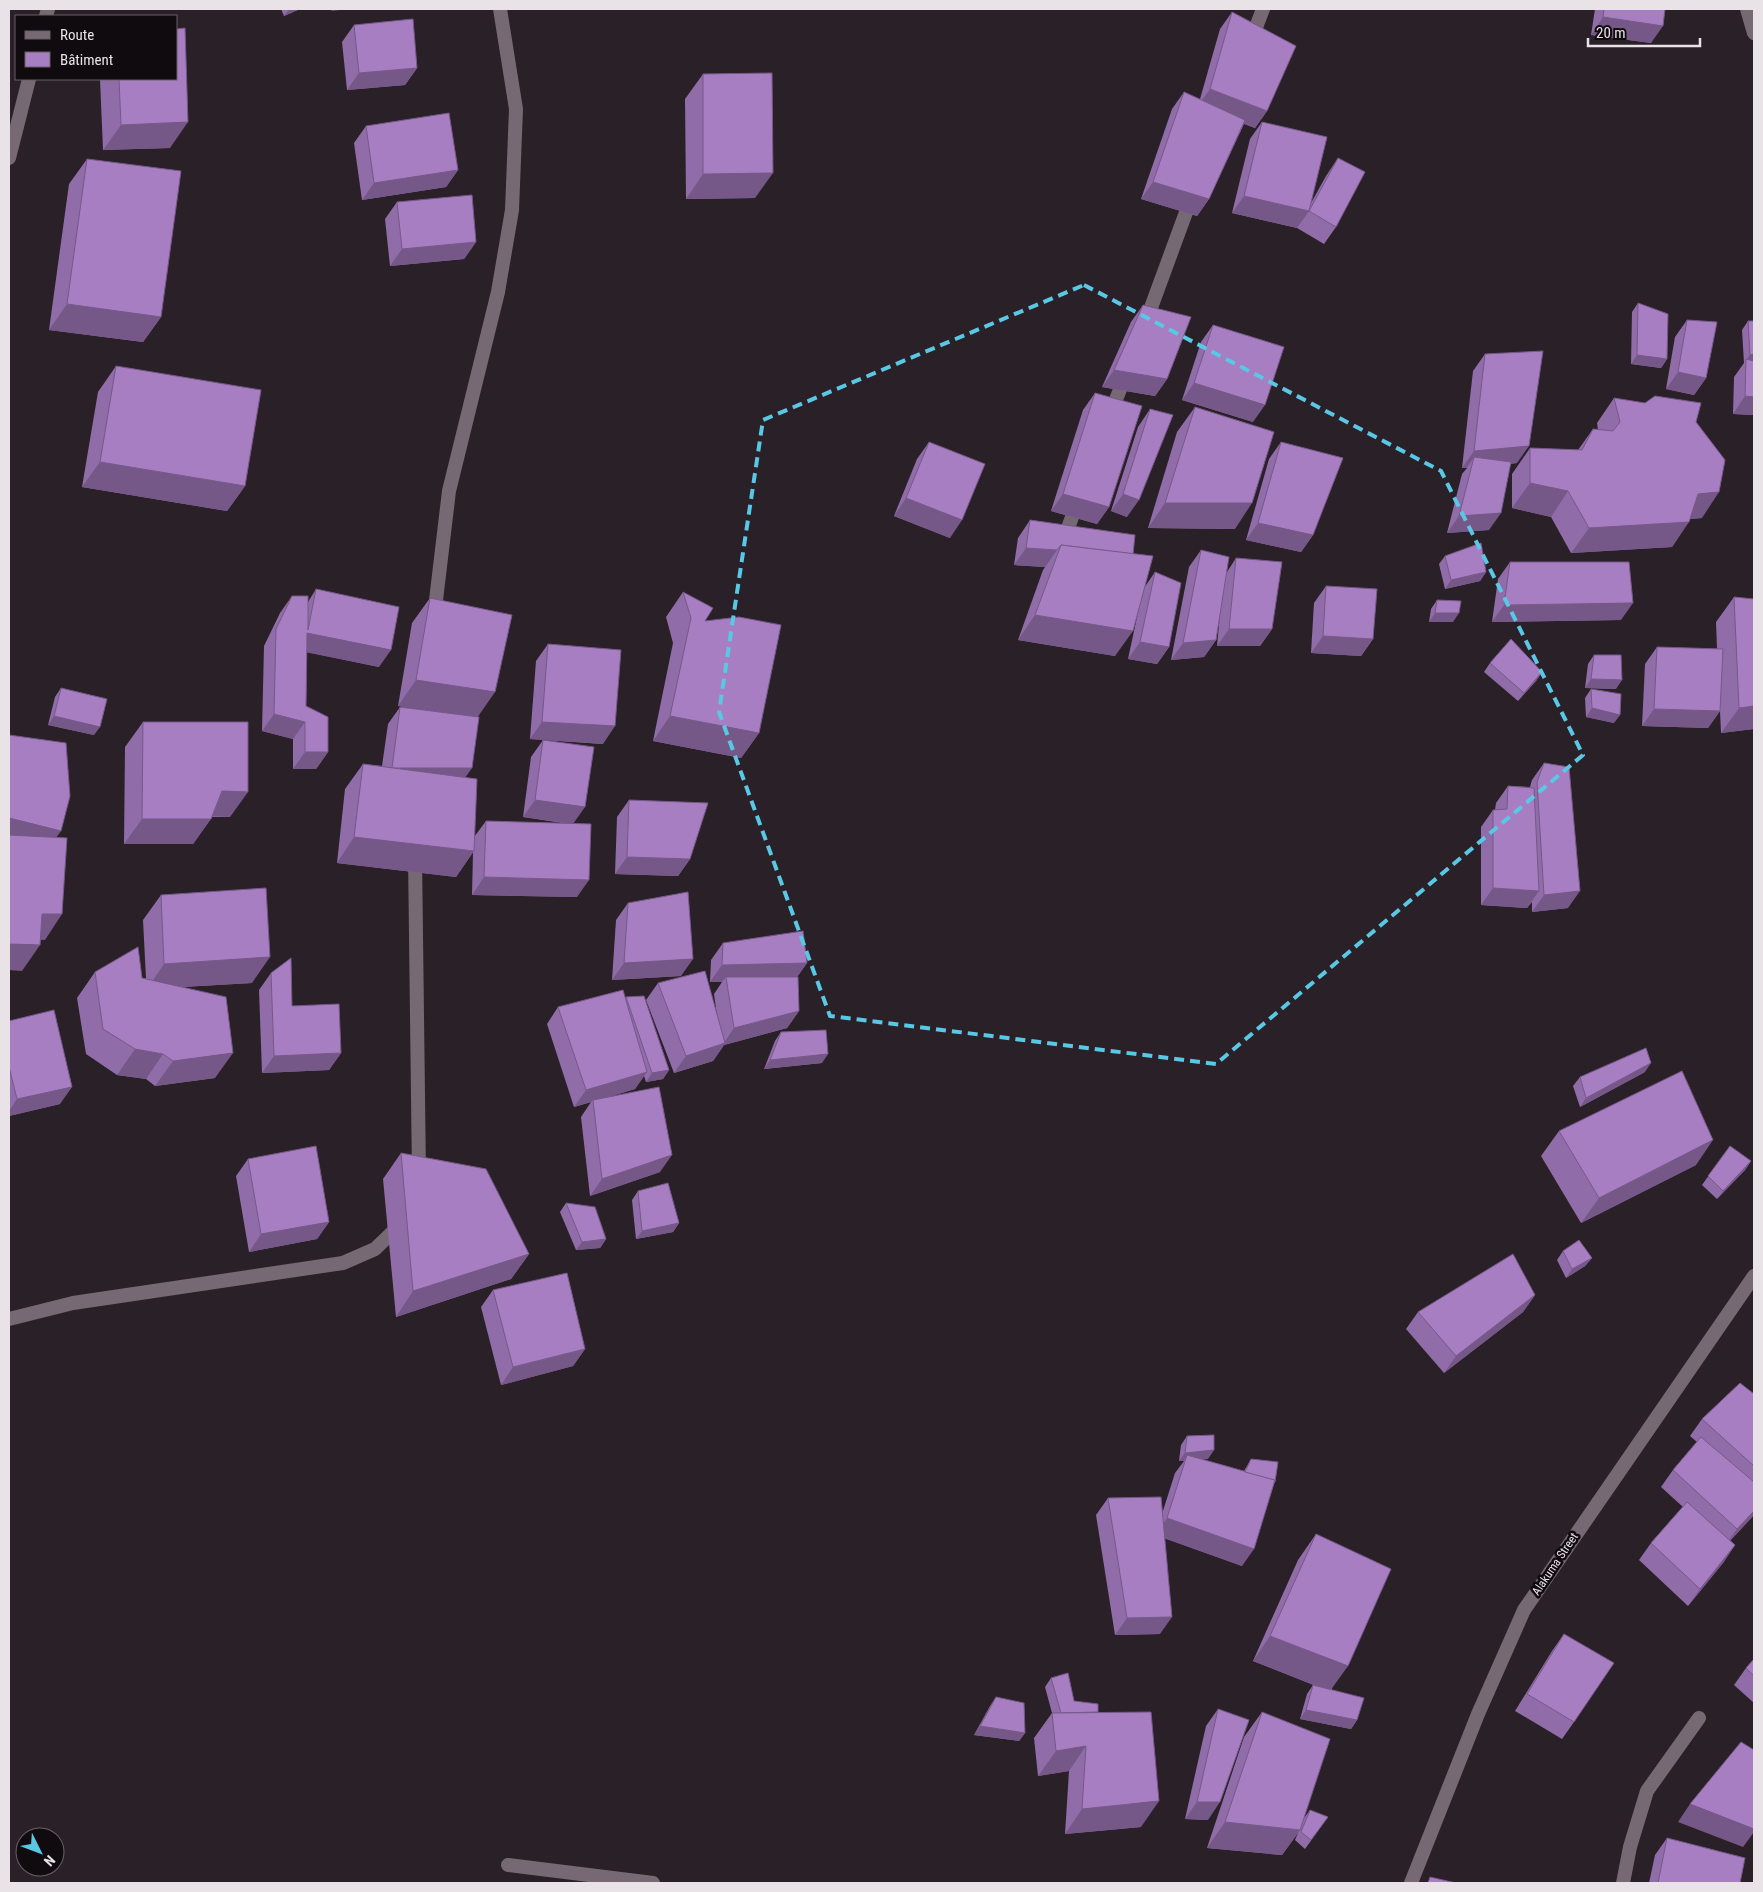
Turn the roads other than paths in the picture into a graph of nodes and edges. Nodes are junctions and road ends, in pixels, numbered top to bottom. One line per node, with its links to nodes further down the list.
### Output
1 (500, 9): 14 (street)
2 (1262, 9): 5 (street)
3 (1747, 9): 4 (street)
4 (1754, 33)
5 (1245, 55)
6 (30, 80): 7 (street)
7 (9, 158)
8 (1197, 184): 9 (street)
9 (1138, 341)
10 (1131, 360): 11 (street)
11 (1107, 424)
12 (1083, 489): 13 (street)
13 (1058, 554)
14 (433, 628)
15 (415, 845): 16 (street)
16 (417, 1190)
17 (411, 1208): 19 (street)
18 (1754, 1276): 23 (street, Alakuma Street)
19 (9, 1319)
20 (1699, 1718): 24 (street)
21 (508, 1865): 22 (street)
22 (653, 1883)
23 (1411, 1883)
24 (1624, 1883)

